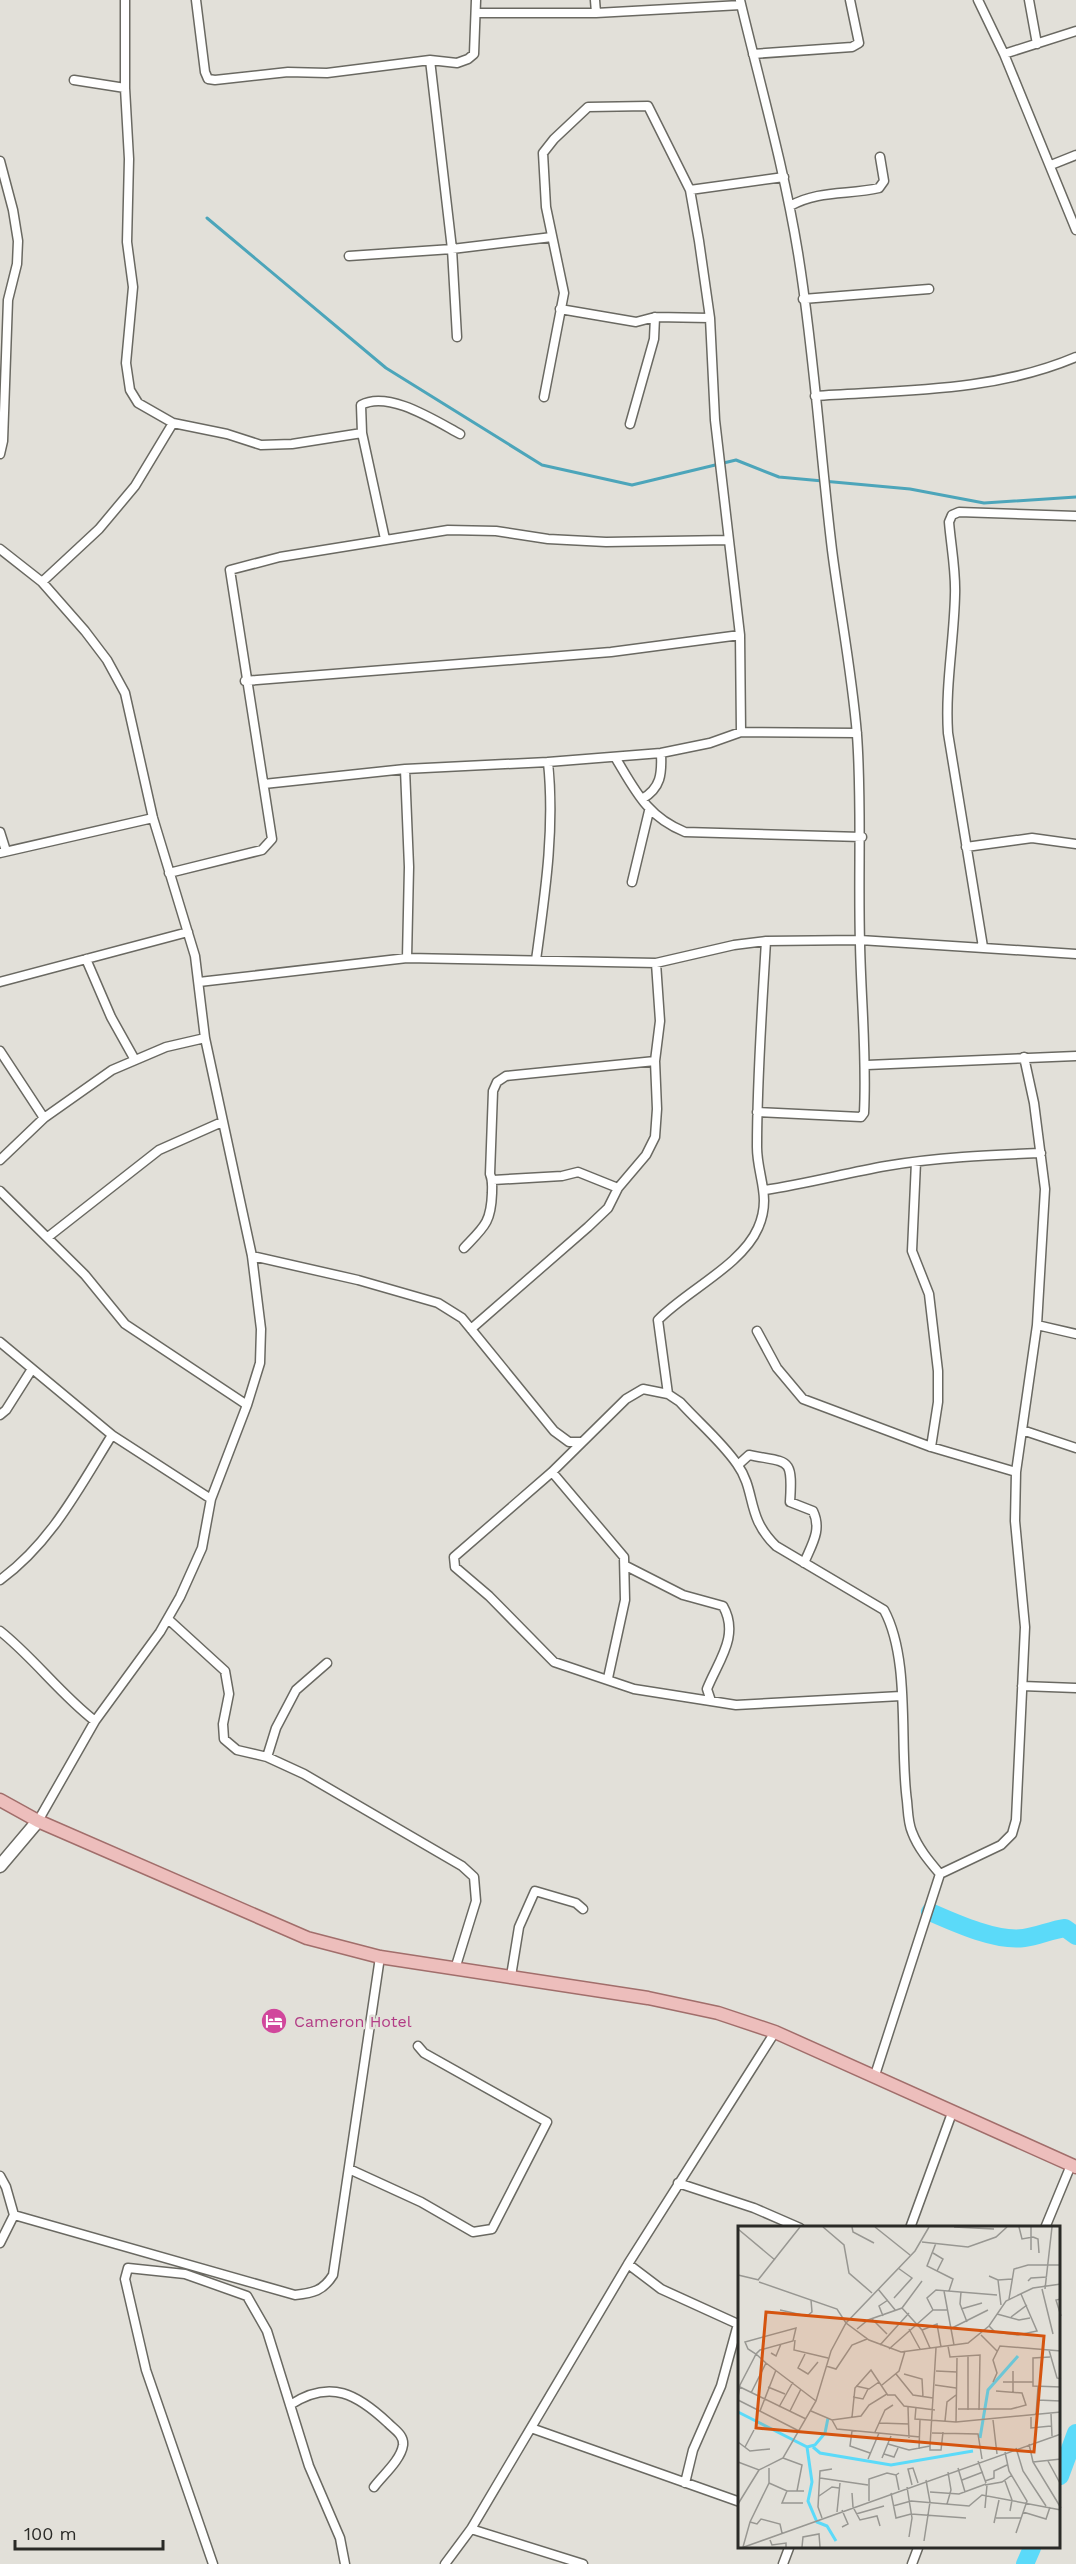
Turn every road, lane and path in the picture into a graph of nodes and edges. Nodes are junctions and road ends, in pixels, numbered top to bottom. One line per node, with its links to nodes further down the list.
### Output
1 (125, 0): 17 (street)
2 (196, 0): 15 (street)
3 (476, 0): 9 (street)
4 (595, 0): 10 (street)
5 (850, 0): 13 (street)
6 (978, 0): 14 (street)
7 (1029, 0): 12 (street)
8 (741, 3): 10 (street); 13 (street)
9 (477, 13): 10 (street); 15 (street)
10 (596, 13)
11 (1076, 31): 12 (street)
12 (1037, 44): 14 (street)
13 (753, 54): 22 (street)
14 (1004, 54): 21 (street)
15 (430, 60): 27 (street)
16 (74, 80): 17 (street)
17 (125, 88): 38 (street)
18 (1076, 155): 21 (street)
19 (880, 157): 24 (street)
20 (0, 161): 42 (street)
21 (1051, 165): 25 (street)
22 (784, 177): 23 (street); 24 (street)
23 (690, 190): 26 (street); 33 (street)
24 (790, 206): 30 (street)
25 (1076, 230)
26 (552, 237): 27 (street); 31 (street)
27 (452, 249): 28 (street); 34 (street)
28 (349, 256)
29 (929, 289): 30 (street)
30 (803, 299): 36 (street)
31 (560, 309): 32 (street); 37 (street)
32 (655, 317): 33 (street); 39 (street)
33 (710, 318): 45 (street)
34 (457, 337)
35 (1076, 357): 36 (street)
36 (815, 396): 51 (street)
37 (544, 398)
38 (173, 423): 40 (street); 47 (street)
39 (630, 424)
40 (362, 432): 41 (street); 44 (street)
41 (460, 434)
42 (0, 454)
43 (1076, 516): 63 (street)
44 (385, 539): 45 (street); 49 (street)
45 (729, 540): 48 (street)
46 (0, 549): 47 (street)
47 (42, 582): 59 (street)
48 (740, 635): 49 (street); 50 (street)
49 (246, 681): 56 (street)
50 (741, 732): 51 (street); 52 (street)
51 (857, 733): 61 (street)
52 (660, 753): 53 (street); 57 (street)
53 (615, 757): 54 (street); 57 (street)
54 (548, 762): 55 (street); 74 (street)
55 (405, 769): 56 (street); 72 (street)
56 (264, 784): 65 (street)
57 (642, 799): 58 (street)
58 (649, 811): 61 (street); 66 (street)
59 (153, 818): 64 (street); 65 (street)
60 (0, 832): 64 (street)
61 (862, 837): 68 (street)
62 (1076, 844): 63 (street)
63 (966, 847): 70 (street)
64 (3, 852)
65 (169, 873): 67 (street)
66 (632, 882)
67 (188, 932): 73 (street); 77 (street)
68 (860, 940): 69 (street); 70 (street); 84 (street)
69 (766, 941): 75 (street); 85 (street)
70 (983, 947): 71 (street)
71 (1076, 954)
72 (407, 958): 74 (street); 77 (street)
73 (86, 959): 76 (street); 82 (street)
74 (536, 960): 75 (street)
75 (656, 963): 83 (street)
76 (0, 982)
77 (199, 982): 78 (street)
78 (205, 1038): 82 (street); 87 (street)
79 (0, 1051): 86 (street)
80 (1076, 1056): 81 (street)
81 (1024, 1057): 84 (street); 88 (street)
82 (135, 1060): 86 (street)
83 (655, 1061): 91 (street); 92 (street)
84 (867, 1065): 85 (street)
85 (757, 1112): 93 (street)
86 (44, 1118): 89 (street)
87 (222, 1122): 95 (street); 97 (street)
88 (1041, 1153): 90 (street); 98 (street)
89 (0, 1160)
90 (916, 1162): 93 (street); 110 (street)
91 (493, 1180): 92 (street); 96 (street)
92 (618, 1188): 99 (street)
93 (765, 1190): 104 (street)
94 (0, 1191): 95 (street)
95 (48, 1237): 105 (street)
96 (464, 1248)
97 (252, 1256): 99 (street); 105 (street)
98 (1036, 1325): 101 (street); 107 (street)
99 (471, 1329): 109 (street)
100 (757, 1331): 110 (street)
101 (1076, 1334)
102 (0, 1342): 103 (street)
103 (32, 1369): 106 (street); 108 (street)
104 (668, 1394): 109 (street); 112 (street)
105 (247, 1405): 115 (street)
106 (0, 1415)
107 (1022, 1430): 111 (street); 114 (street)
108 (112, 1436): 115 (street); 118 (street)
109 (580, 1442): 113 (street)
110 (931, 1447): 114 (street)
111 (1076, 1449)
112 (738, 1464): 116 (street); 116 (street)
113 (552, 1472): 117 (street); 122 (street)
114 (1016, 1472): 123 (street)
115 (211, 1498): 119 (street)
116 (804, 1563): 125 (street)
117 (626, 1566): 122 (street); 126 (street)
118 (0, 1580)
119 (168, 1620): 127 (street); 128 (street)
120 (0, 1631): 127 (street)
121 (327, 1663): 128 (street)
122 (608, 1678): 126 (street)
123 (1022, 1686): 124 (street); 132 (street)
124 (1076, 1688)
125 (901, 1696): 126 (street); 132 (street)
126 (711, 1701)
127 (94, 1721): 130 (street)
128 (267, 1757): 135 (street)
129 (0, 1800): 130 (main road)
130 (38, 1821): 131 (street); 134 (main road)
131 (0, 1866)
132 (940, 1874): 139 (street)
133 (583, 1909): 136 (street)
134 (380, 1957): 135 (main road); 142 (street)
135 (455, 1969): 136 (main road)
136 (511, 1976): 137 (main road)
137 (775, 2032): 139 (main road); 144 (street)
138 (418, 2046): 142 (street)
139 (875, 2075): 140 (main road)
140 (952, 2113): 141 (main road); 147 (street)
141 (1073, 2166): 148 (street)
142 (349, 2169): 145 (street)
143 (0, 2176): 145 (street)
144 (678, 2183): 146 (street); 150 (street)
145 (14, 2215): 149 (street)
146 (795, 2226)
147 (911, 2226)
148 (1046, 2226)
149 (0, 2243)
150 (628, 2264): 151 (street); 154 (street)
151 (738, 2325)
152 (738, 2328): 155 (street)
153 (290, 2405): 156 (street); 161 (street); 162 (street)
154 (531, 2428): 155 (street); 158 (street)
155 (685, 2483): 157 (street)
156 (374, 2487)
157 (738, 2501)
158 (471, 2529): 163 (street); 164 (street)
159 (788, 2549): 165 (street)
160 (917, 2549): 166 (street)
161 (213, 2564)
162 (345, 2564)
163 (445, 2564)
164 (583, 2564)
165 (783, 2564)
166 (912, 2564)

